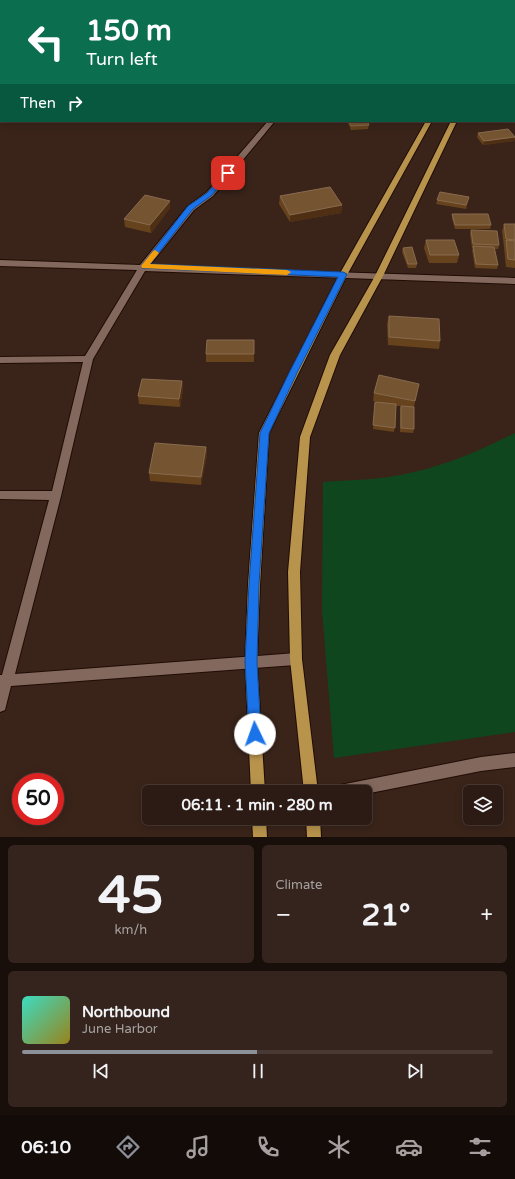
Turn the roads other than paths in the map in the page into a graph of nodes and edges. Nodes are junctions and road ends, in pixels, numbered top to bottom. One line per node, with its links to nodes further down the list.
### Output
1 (271, 122): 5 (street)
2 (427, 122): 6 (main road)
3 (454, 122): 7 (main road)
4 (0, 263): 5 (street)
5 (144, 266): 6 (street); 10 (street)
6 (343, 274): 7 (street); 14 (main road)
7 (379, 276): 8 (street); 13 (main road)
8 (515, 281)
9 (0, 360): 10 (street)
10 (88, 360): 12 (street)
11 (0, 495): 12 (street)
12 (56, 496): 15 (street)
13 (296, 658): 14 (street); 19 (main road)
14 (251, 662): 15 (street); 18 (main road)
15 (3, 681): 16 (street)
16 (0, 705)
17 (515, 760): 20 (street)
18 (258, 785)
19 (310, 785)
20 (372, 786)
21 (259, 825): 23 (main road)
22 (313, 825): 24 (main road)
23 (260, 837)
24 (314, 837)

